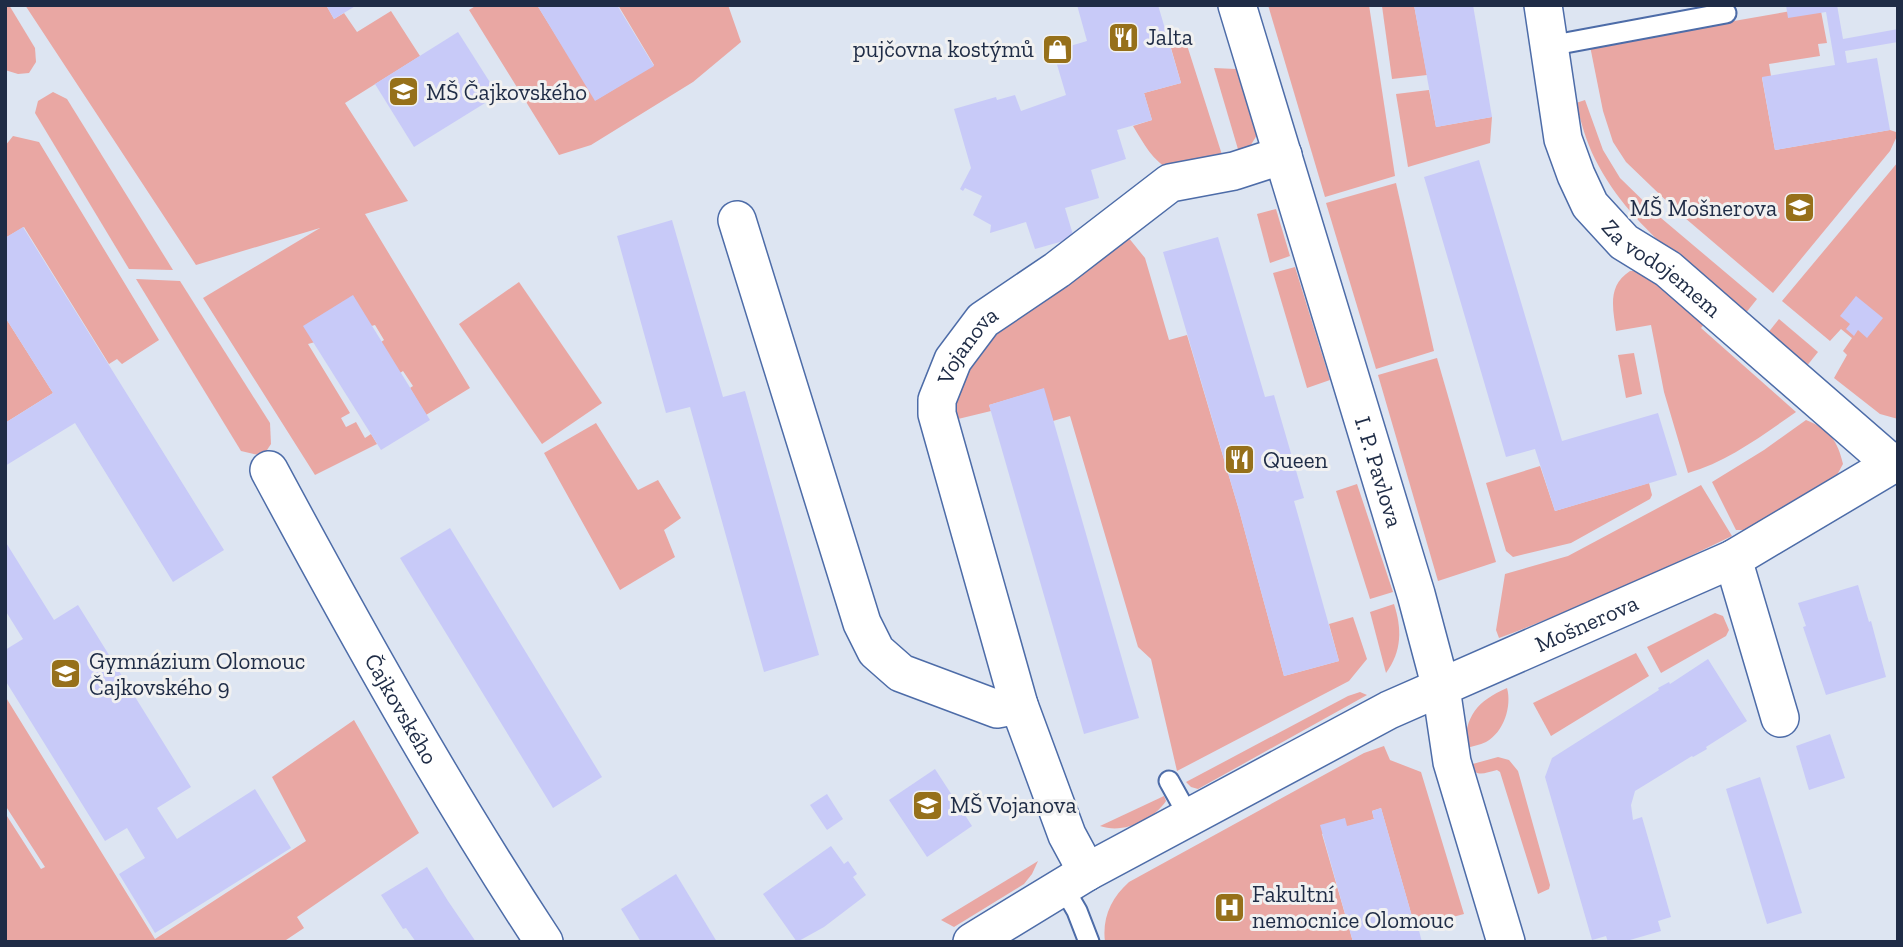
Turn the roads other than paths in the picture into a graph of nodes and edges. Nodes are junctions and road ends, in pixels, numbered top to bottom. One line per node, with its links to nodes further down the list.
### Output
1 (1237, 5): 5 (street, I. P. Pavlova)
2 (1543, 5): 4 (street, Za vodojemem)
3 (1726, 13): 4 (lane)
4 (1549, 46): 7 (street, Za vodojemem)
5 (1283, 155): 10 (street, I. P. Pavlova); 11 (street, Vojanova)
6 (737, 220): 11 (street)
7 (1895, 463): 9 (street, Mošnerova)
8 (269, 470): 16 (street, Čajkovského)
9 (1733, 559): 10 (street, Mošnerova); 12 (street)
10 (1441, 688): 14 (street); 19 (street, I. P. Pavlova)
11 (1019, 705): 15 (street, Vojanova)
12 (1780, 718)
13 (1169, 781): 14 (lane)
14 (1189, 817): 15 (street)
15 (1075, 879): 17 (street); 18 (lane)
16 (544, 942)
17 (972, 942)
18 (1089, 942)
19 (1506, 942)

